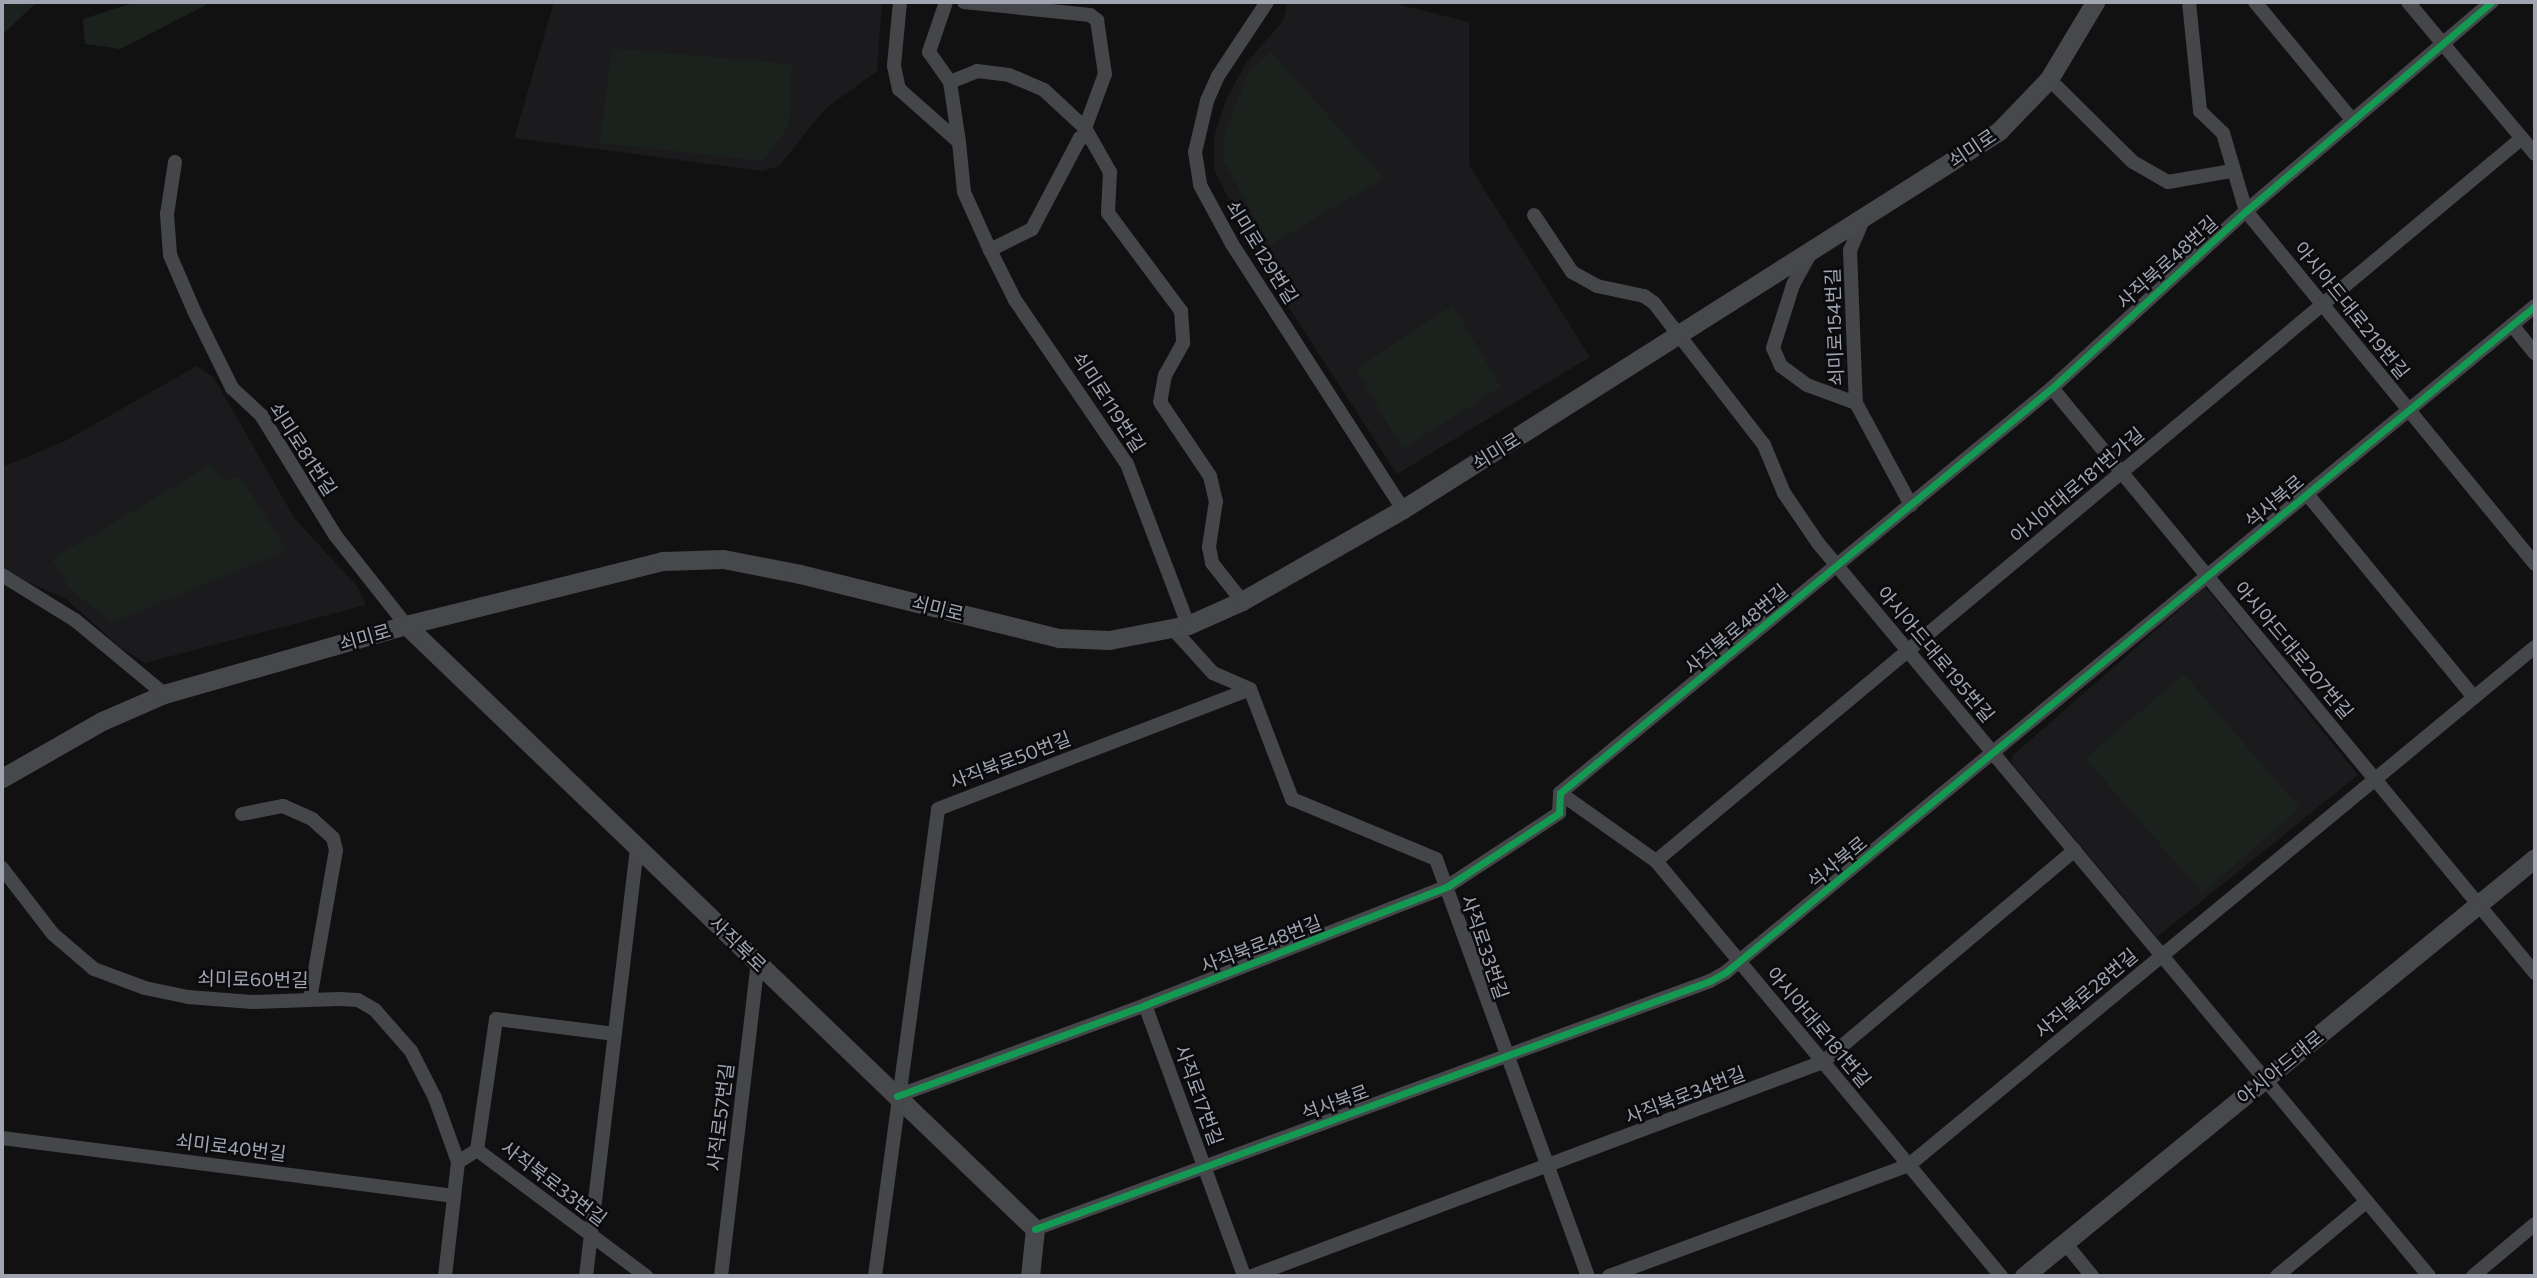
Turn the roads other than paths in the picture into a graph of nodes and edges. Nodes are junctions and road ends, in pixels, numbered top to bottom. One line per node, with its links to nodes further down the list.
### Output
1 (900, 2): 16 (street)
2 (946, 2): 12 (street)
3 (964, 2): 14 (street)
4 (1267, 2): 36 (street, 쇠미로129번길)
5 (2095, 2): 11 (main road, 쇠미로)
6 (2189, 2): 19 (street, 아시아드대로219번길)
7 (2255, 2): 13 (street)
8 (2408, 2): 10 (street)
9 (2492, 2): 10 (street, 사직북로48번길)
10 (2443, 43): 13 (street, 사직북로48번길); 15 (street)
11 (2049, 79): 19 (street); 22 (main road, 쇠미로)
12 (950, 82): 14 (street); 16 (street, 쇠미로119번길)
13 (2353, 121): 20 (street, 사직북로48번길)
14 (1087, 133): 23 (street); 41 (street)
15 (2522, 138): 17 (street); 25 (street, 아시아대로181번가길)
16 (960, 142): 23 (street, 쇠미로119번길)
17 (2535, 154)
18 (175, 162): 42 (street, 쇠미로81번길)
19 (2232, 171): 20 (street, 아시아드대로219번길)
20 (2246, 211): 25 (street, 아시아드대로219번길); 30 (street, 사직북로48번길)
21 (1534, 215): 28 (street, 아시아드대로195번길)
22 (1863, 219): 24 (main road, 쇠미로); 31 (street, 쇠미로154번길)
23 (990, 250): 43 (street, 쇠미로119번길)
24 (1810, 254): 28 (main road, 쇠미로); 31 (street, 쇠미로)
25 (2323, 304): 32 (street, 아시아드대로219번길); 33 (street, 아시아대로181번가길)
26 (2535, 306): 27 (street, 석사북로)
27 (2512, 325): 29 (street); 32 (street, 석사북로)
28 (1679, 337): 36 (main road, 쇠미로); 38 (street, 아시아드대로195번길)
29 (2535, 353)
30 (2052, 388): 33 (street, 아시아드대로207번길); 35 (street, 사직북로48번길)
31 (1856, 403): 35 (street, 쇠미로154번길)
32 (2409, 410): 34 (street, 석사북로); 37 (street, 아시아드대로219번길)
33 (2122, 472): 40 (street, 아시아드대로207번길); 45 (street, 아시아대로181번가길)
34 (2306, 494): 40 (street, 석사북로); 48 (street)
35 (1911, 505): 38 (street, 사직북로48번길)
36 (1403, 509): 41 (main road, 쇠미로)
37 (2535, 564)
38 (1837, 566): 45 (street, 아시아드대로195번길); 52 (street, 사직북로48번길)
39 (2, 575): 47 (street)
40 (2208, 576): 49 (street, 석사북로); 51 (street, 아시아드대로207번길)
41 (1242, 601): 43 (main road, 쇠미로)
42 (406, 625): 43 (main road, 쇠미로); 47 (main road, 쇠미로); 54 (main road, 사직북로)
43 (1181, 627): 46 (street)
44 (2535, 647): 48 (street, 사직북로28번길)
45 (1908, 651): 49 (street, 아시아드대로195번길); 57 (street, 아시아대로181번가길)
46 (1250, 689): 59 (street, 사직로33번길); 71 (street, 사직북로50번길)
47 (164, 694): 50 (main road, 쇠미로)
48 (2474, 697): 51 (street, 사직북로28번길)
49 (1994, 753): 55 (street, 아시아드대로195번길); 63 (street, 석사북로)
50 (2, 778)
51 (2376, 779): 60 (street, 아시아드대로207번길); 61 (street, 사직북로28번길)
52 (1560, 793): 57 (street, 아시아대로181번길); 59 (street, 사직북로48번길)
53 (242, 814): 65 (street)
54 (637, 847): 62 (main road, 사직북로); 67 (street)
55 (2075, 850): 61 (street, 아시아드대로195번길); 69 (street, 사직북로34번길)
56 (2535, 858): 60 (main road, 아시아드대로)
57 (1656, 861): 63 (street, 아시아대로181번길)
58 (2, 868): 65 (street, 쇠미로60번길)
59 (1448, 886): 66 (street, 사직북로48번길); 68 (street, 사직로33번길)
60 (2479, 904): 64 (street, 아시아드대로207번길); 70 (main road, 아시아드대로)
61 (2163, 955): 70 (street, 아시아드대로195번길); 75 (street, 사직북로28번길)
62 (758, 962): 71 (main road, 사직북로); 87 (street, 사직로57번길)
63 (1740, 962): 68 (street, 석사북로); 69 (street, 아시아대로181번길)
64 (2535, 973)
65 (310, 999): 74 (street, 쇠미로60번길)
66 (1145, 1006): 71 (street, 사직북로48번길); 76 (street, 사직로17번길)
67 (615, 1034): 73 (street, 사직북로33번길); 82 (street)
68 (1506, 1055): 76 (street, 석사북로); 77 (street, 사직로33번길)
69 (1823, 1062): 75 (street, 아시아대로181번길); 77 (street, 사직북로34번길)
70 (2267, 1078): 79 (street, 아시아드대로195번길); 83 (main road, 아시아드대로)
71 (897, 1096): 81 (main road, 사직북로); 88 (street)
72 (2, 1138): 78 (street, 쇠미로40번길)
73 (477, 1150): 74 (street); 82 (street, 사직북로33번길)
74 (458, 1162): 78 (street)
75 (1909, 1165): 93 (street, 사직북로28번길); 94 (street, 아시아대로181번길)
76 (1205, 1166): 81 (street, 석사북로); 90 (street, 사직로17번길)
77 (1548, 1168): 91 (street, 사직북로34번길); 92 (street, 사직로33번길)
78 (454, 1196): 84 (street)
79 (2367, 1201): 97 (street); 98 (street, 아시아드대로195번길)
80 (2535, 1224): 99 (street)
81 (1035, 1229): 89 (main road)
82 (591, 1234): 85 (street); 86 (street, 사직북로33번길)
83 (2065, 1243): 95 (main road, 아시아드대로); 96 (street)
84 (445, 1276)
85 (586, 1276)
86 (646, 1276)
87 (721, 1276)
88 (876, 1276)
89 (1030, 1276)
90 (1244, 1276)
91 (1252, 1276)
92 (1588, 1276)
93 (1609, 1276)
94 (2001, 1276)
95 (2024, 1276)
96 (2092, 1276)
97 (2277, 1276)
98 (2429, 1276)
99 (2473, 1276)

